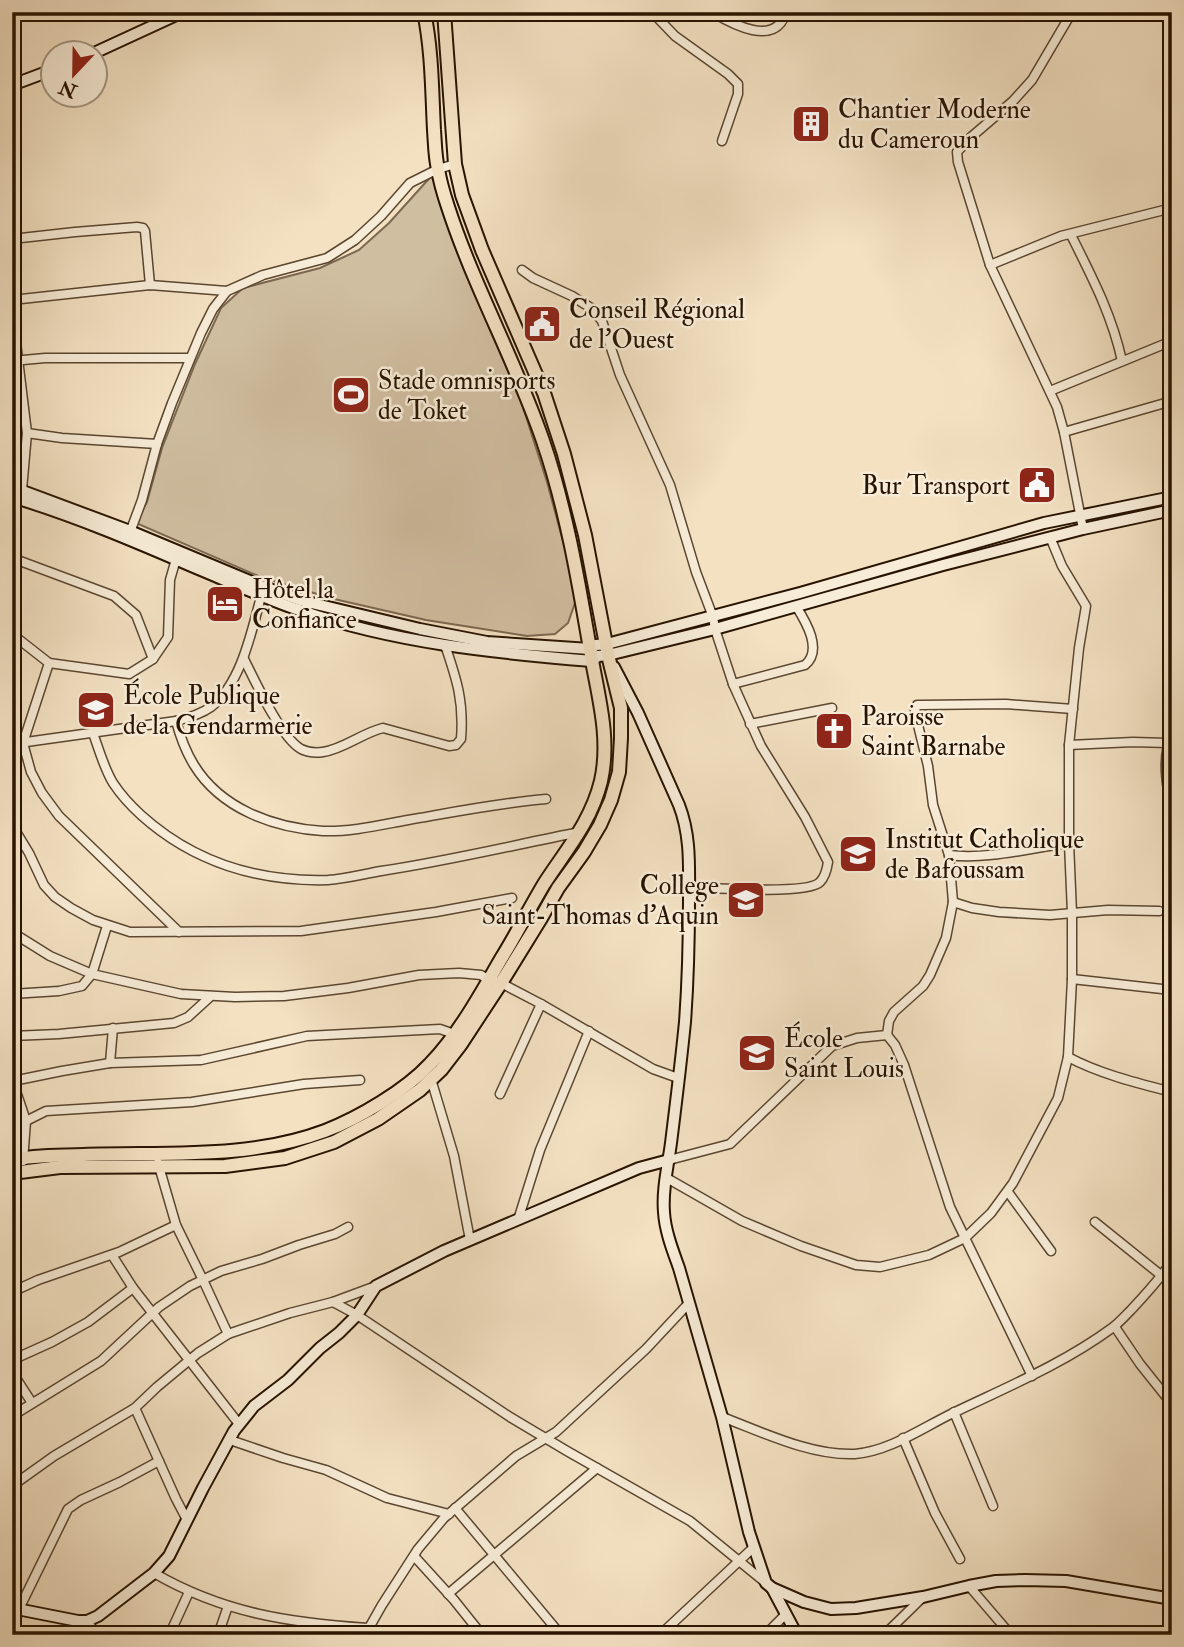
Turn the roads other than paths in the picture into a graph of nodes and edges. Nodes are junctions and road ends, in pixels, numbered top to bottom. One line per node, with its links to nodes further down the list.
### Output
1 (183, 12): 8 (street)
2 (424, 12): 13 (main road)
3 (444, 12): 12 (main road)
4 (652, 12): 11 (street)
5 (712, 12): 6 (street)
6 (786, 12)
7 (1072, 12): 17 (street)
8 (108, 47)
9 (38, 75): 10 (street)
10 (12, 85)
11 (722, 141)
12 (455, 164): 13 (street); 46 (main road)
13 (438, 169): 20 (street); 47 (main road)
14 (1172, 208): 15 (street)
15 (1071, 235): 17 (street); 26 (street)
16 (12, 239): 19 (street)
17 (990, 265): 27 (street)
18 (522, 270): 43 (street)
19 (150, 285): 20 (street); 21 (street)
20 (227, 291): 24 (street)
21 (12, 300)
22 (12, 310): 25 (street)
23 (1167, 343): 26 (street)
24 (190, 358): 25 (street); 31 (street)
25 (15, 360): 30 (street)
26 (1122, 361): 27 (street)
27 (1050, 391): 29 (street)
28 (1172, 401): 29 (street)
29 (1064, 432): 35 (street)
30 (27, 433): 31 (street); 32 (street)
31 (157, 444): 37 (street)
32 (16, 491): 37 (street)
33 (1172, 497): 35 (street)
34 (1171, 513): 36 (street)
35 (1080, 516): 36 (street); 43 (street)
36 (1083, 528): 38 (street)
37 (129, 535): 40 (street); 41 (street)
38 (1050, 537): 42 (street); 53 (street)
39 (12, 558): 48 (street)
40 (176, 559): 41 (street); 48 (street)
41 (263, 592): 45 (street); 47 (street); 49 (street)
42 (796, 606): 43 (street); 51 (street)
43 (714, 623): 46 (street); 51 (street)
44 (12, 634): 50 (street)
45 (445, 645): 47 (street); 49 (street)
46 (608, 650): 47 (street); 68 (street); 78 (main road)
47 (591, 655): 65 (main road)
48 (153, 659): 50 (street)
49 (244, 659): 54 (street)
50 (49, 663): 58 (street)
51 (733, 684): 55 (street)
52 (832, 708): 55 (street)
53 (1073, 709): 60 (street); 67 (street)
54 (176, 721): 56 (street); 62 (street)
55 (750, 724): 68 (street)
56 (93, 733): 58 (street); 65 (street)
57 (1170, 739): 60 (street); 61 (street)
58 (23, 743): 59 (street); 75 (street)
59 (12, 744)
60 (1069, 745): 66 (street)
61 (1169, 785): 63 (street)
62 (546, 799)
63 (1172, 811)
64 (12, 825): 73 (street)
65 (580, 832): 78 (main road)
66 (1069, 843): 67 (street); 72 (street)
67 (949, 855): 70 (street)
68 (690, 887): 90 (street)
69 (512, 898): 75 (street)
70 (953, 902): 72 (street); 86 (street)
71 (1159, 911): 72 (street)
72 (1072, 913): 77 (street)
73 (107, 926): 75 (street); 76 (street)
74 (12, 929): 76 (street)
75 (179, 932)
76 (92, 974): 80 (street); 81 (street)
77 (1072, 979): 79 (street); 88 (street)
78 (495, 981): 81 (street); 82 (street); 85 (main road); 91 (main road)
79 (1162, 989)
80 (12, 994)
81 (211, 996): 83 (street)
82 (541, 1004): 84 (street); 95 (street)
83 (113, 1028): 87 (street); 89 (street)
84 (589, 1031): 90 (street); 102 (street)
85 (454, 1034): 89 (street); 97 (main road)
86 (887, 1035): 98 (street); 106 (street)
87 (12, 1036)
88 (1068, 1057): 94 (street); 101 (street)
89 (110, 1063): 92 (street)
90 (678, 1077): 98 (street)
91 (431, 1079): 97 (main road); 107 (street)
92 (13, 1080): 96 (street)
93 (360, 1080): 96 (street)
94 (1172, 1092)
95 (500, 1094)
96 (26, 1121): 99 (street)
97 (158, 1160): 99 (main road); 104 (street)
98 (668, 1160): 100 (street); 102 (street)
99 (17, 1166)
100 (665, 1177): 106 (street); 117 (street)
101 (1008, 1192): 106 (street); 108 (street)
102 (518, 1220): 107 (street)
103 (1095, 1222): 111 (street)
104 (176, 1225): 109 (street); 112 (street)
105 (348, 1227): 112 (street)
106 (965, 1238): 126 (street)
107 (470, 1240): 113 (street)
108 (1051, 1251)
109 (112, 1255): 114 (street); 115 (street)
110 (1172, 1261): 111 (street)
111 (1162, 1276): 120 (street)
112 (204, 1280): 118 (street); 121 (street)
113 (376, 1286): 116 (street); 119 (street)
114 (133, 1288): 118 (street); 123 (street)
115 (12, 1292)
116 (333, 1302): 119 (street); 121 (street)
117 (689, 1303): 132 (street); 135 (street)
118 (153, 1313): 124 (street); 127 (street)
119 (357, 1315): 133 (street); 135 (street)
120 (1115, 1327): 126 (street); 128 (street)
121 (228, 1334): 124 (street)
122 (12, 1343): 123 (street)
123 (15, 1359)
124 (189, 1360): 129 (street); 133 (street)
125 (12, 1372): 127 (street)
126 (1032, 1376): 130 (street)
127 (32, 1403): 131 (street)
128 (1172, 1404)
129 (135, 1408): 137 (street); 139 (street)
130 (954, 1412): 134 (street); 140 (street)
131 (12, 1416)
132 (722, 1417): 134 (street); 143 (street)
133 (239, 1424): 136 (street)
134 (904, 1438): 146 (street)
135 (547, 1439): 138 (street); 141 (street)
136 (230, 1440): 141 (street); 142 (street)
137 (159, 1461): 142 (street); 156 (street)
138 (597, 1468): 145 (street); 147 (street)
139 (12, 1486)
140 (993, 1506)
141 (452, 1511): 144 (street); 145 (street)
142 (187, 1520): 148 (street)
143 (754, 1547): 147 (street); 149 (street)
144 (414, 1556): 152 (street); 161 (street)
145 (494, 1556): 152 (street); 165 (street)
146 (960, 1559)
147 (738, 1562): 149 (street); 166 (street)
148 (155, 1573): 151 (street); 158 (street)
149 (769, 1586): 153 (street); 157 (street)
150 (969, 1586): 153 (street); 154 (street); 170 (street)
151 (189, 1592): 155 (street); 159 (street)
152 (448, 1594): 160 (street)
153 (923, 1597): 169 (street)
154 (1172, 1599)
155 (228, 1606): 161 (street); 163 (street)
156 (15, 1608): 158 (street)
157 (786, 1614): 167 (street); 168 (street)
158 (87, 1621): 162 (street)
159 (173, 1627)
160 (480, 1631): 164 (street)
161 (366, 1632)
162 (97, 1635)
163 (218, 1635)
164 (469, 1635)
165 (561, 1635)
166 (660, 1635)
167 (765, 1635)
168 (797, 1635)
169 (884, 1635)
170 (1011, 1635)

